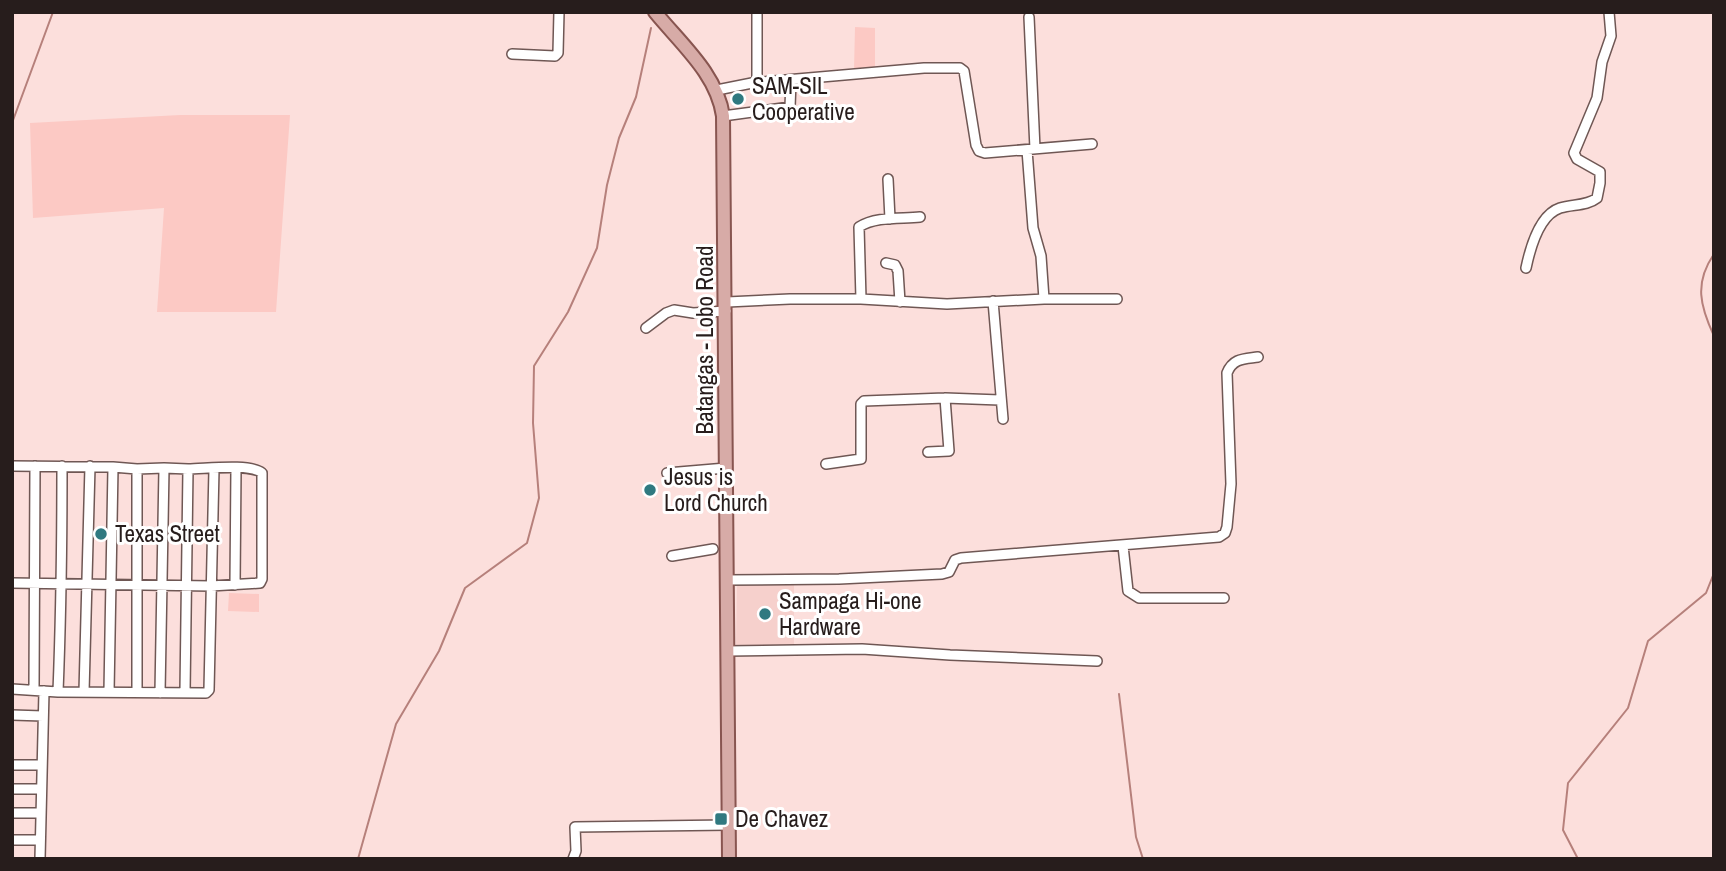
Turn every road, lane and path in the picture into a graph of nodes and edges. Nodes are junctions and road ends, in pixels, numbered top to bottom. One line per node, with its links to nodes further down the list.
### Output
1 (559, 12): 6 (street)
2 (655, 12): 9 (main road, Batangas - Lobo Road)
3 (757, 12): 8 (street)
4 (1609, 12): 17 (street)
5 (1029, 17): 12 (street)
6 (512, 54)
7 (790, 81): 8 (street); 10 (street); 12 (street)
8 (757, 83): 9 (street)
9 (717, 90): 10 (main road, Batangas - Lobo Road)
10 (723, 116): 23 (main road, Batangas - Lobo Road)
11 (1092, 144): 12 (street)
12 (1031, 149): 19 (street)
13 (888, 179): 15 (street)
14 (920, 217): 15 (street)
15 (890, 219): 18 (street)
16 (886, 263): 22 (street)
17 (1526, 268)
18 (861, 299): 22 (street); 23 (street)
19 (1044, 299): 20 (street); 21 (street)
20 (1117, 299)
21 (993, 300): 22 (street); 27 (street)
22 (900, 302)
23 (727, 307): 24 (street); 39 (main road, Batangas - Lobo Road)
24 (646, 328)
25 (1258, 357): 43 (street)
26 (945, 398): 27 (street); 29 (street); 30 (street)
27 (1000, 400): 28 (street)
28 (1003, 419)
29 (928, 452)
30 (826, 464)
31 (12, 466): 32 (street)
32 (35, 466): 33 (street); 50 (street)
33 (62, 466): 34 (street); 48 (street)
34 (90, 467): 35 (street); 49 (street)
35 (113, 467): 40 (street); 51 (street)
36 (164, 468): 37 (street); 40 (street); 55 (street)
37 (188, 468): 41 (street); 53 (street)
38 (236, 468): 41 (street); 54 (street); 54 (street)
39 (726, 468): 42 (street); 44 (main road, Batangas - Lobo Road)
40 (137, 469): 52 (street)
41 (214, 469): 56 (street)
42 (667, 473)
43 (1123, 546): 46 (street); 57 (street)
44 (719, 549): 45 (street); 46 (main road, Batangas - Lobo Road)
45 (673, 556)
46 (726, 580): 58 (main road, Batangas - Lobo Road)
47 (12, 583): 50 (street)
48 (63, 584): 49 (street); 50 (street); 62 (street)
49 (88, 584): 51 (street); 63 (street)
50 (36, 585): 61 (street)
51 (112, 585): 52 (street); 64 (street)
52 (135, 585): 55 (street); 65 (street)
53 (187, 585): 55 (street); 56 (street); 67 (street)
54 (235, 585): 56 (street)
55 (161, 586): 66 (street)
56 (211, 586): 67 (street)
57 (1224, 598)
58 (727, 651): 59 (street); 76 (main road, Batangas - Lobo Road)
59 (1097, 661)
60 (12, 689): 61 (street)
61 (39, 690): 62 (street); 69 (street)
62 (58, 692): 63 (street)
63 (85, 692): 64 (street)
64 (109, 692): 65 (street)
65 (137, 692): 66 (street)
66 (160, 692): 67 (street)
67 (185, 692)
68 (12, 715): 69 (street)
69 (43, 716): 71 (street)
70 (12, 765): 71 (street)
71 (41, 765): 73 (street)
72 (12, 789): 73 (street)
73 (41, 789): 75 (street)
74 (12, 813): 75 (street)
75 (41, 813): 78 (street)
76 (729, 825): 80 (street); 81 (main road, Batangas - Lobo Road)
77 (12, 839): 78 (street)
78 (40, 840): 79 (street)
79 (40, 859)
80 (573, 859)
81 (729, 859)

